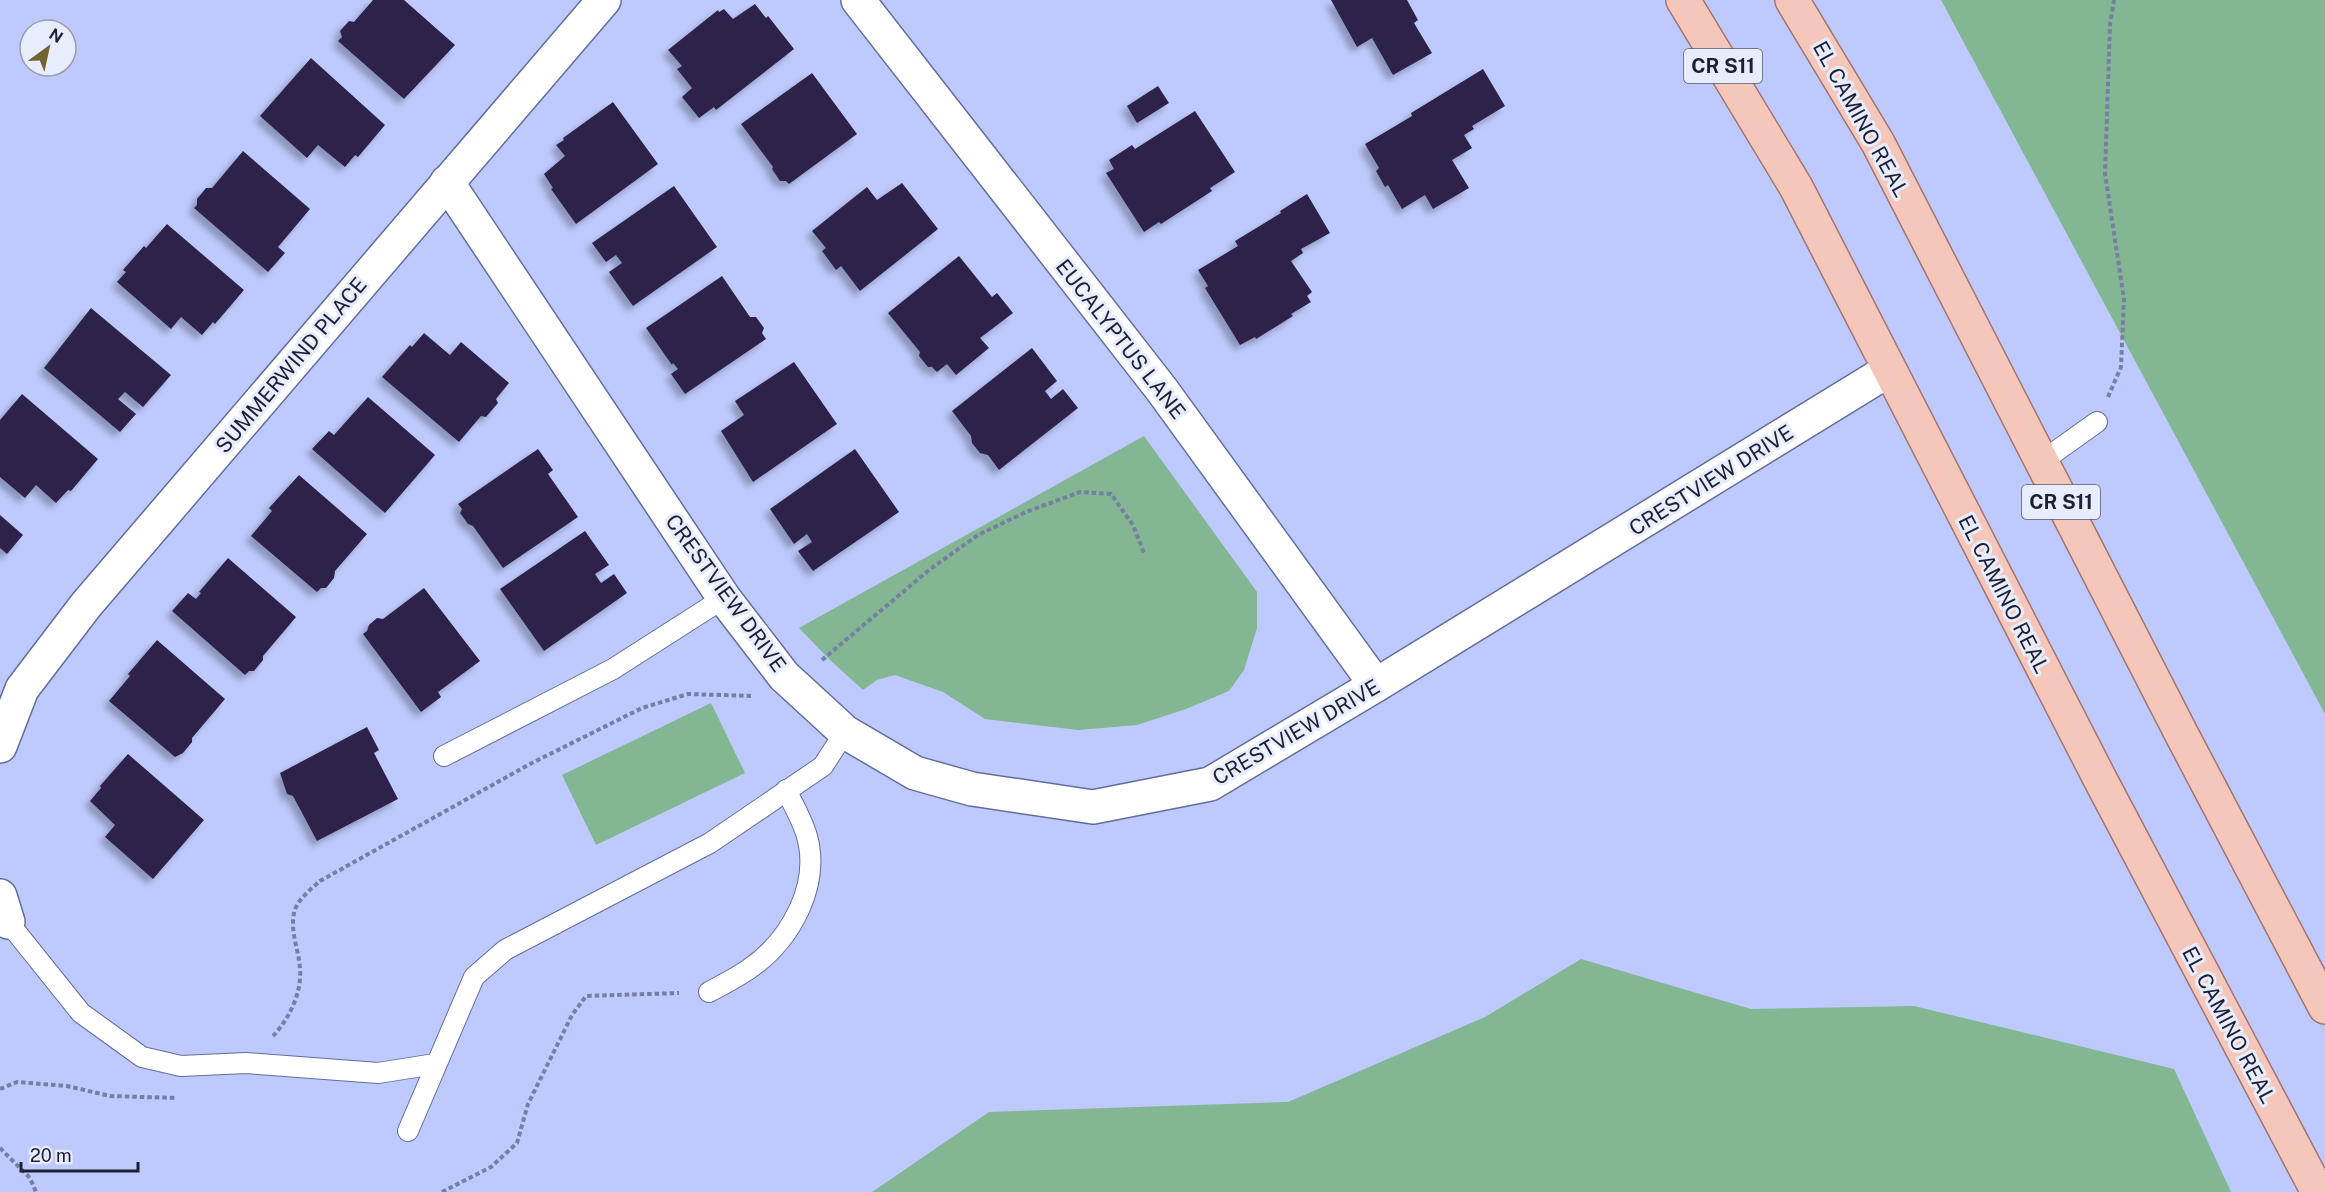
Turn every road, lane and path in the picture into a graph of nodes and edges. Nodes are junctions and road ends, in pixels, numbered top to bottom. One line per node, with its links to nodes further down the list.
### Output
1 (604, 0): 6 (street, SUMMERWIND PLACE)
2 (858, 0): 13 (street, EUCALYPTUS LANE)
3 (1683, 0): 7 (main road, EL CAMINO REAL / CR S11)
4 (1792, 0): 9 (main road, EL CAMINO REAL / CR S11)
5 (2114, 0): 8 (path)
6 (447, 182): 11 (street, CRESTVIEW DRIVE); 16 (street, SUMMERWIND PLACE)
7 (1889, 370): 13 (street, CRESTVIEW DRIVE); 30 (main road, EL CAMINO REAL / CR S11)
8 (2097, 422): 9 (lane)
9 (2041, 462): 21 (main road, EL CAMINO REAL / CR S11)
10 (1144, 553): 12 (path)
11 (724, 598): 15 (street, CRESTVIEW DRIVE); 17 (lane)
12 (821, 660)
13 (1376, 685): 15 (street, CRESTVIEW DRIVE)
14 (755, 696): 22 (path)
15 (845, 732): 18 (lane)
16 (0, 746)
17 (444, 756)
18 (786, 790): 20 (lane); 23 (lane)
19 (4, 909): 22 (lane)
20 (709, 992): 29 (path)
21 (2325, 1006)
22 (246, 1063): 23 (lane)
23 (435, 1064): 26 (lane)
24 (0, 1089): 25 (path)
25 (183, 1098)
26 (408, 1131)
27 (0, 1148): 28 (path)
28 (36, 1192)
29 (442, 1192)
30 (2318, 1192)

